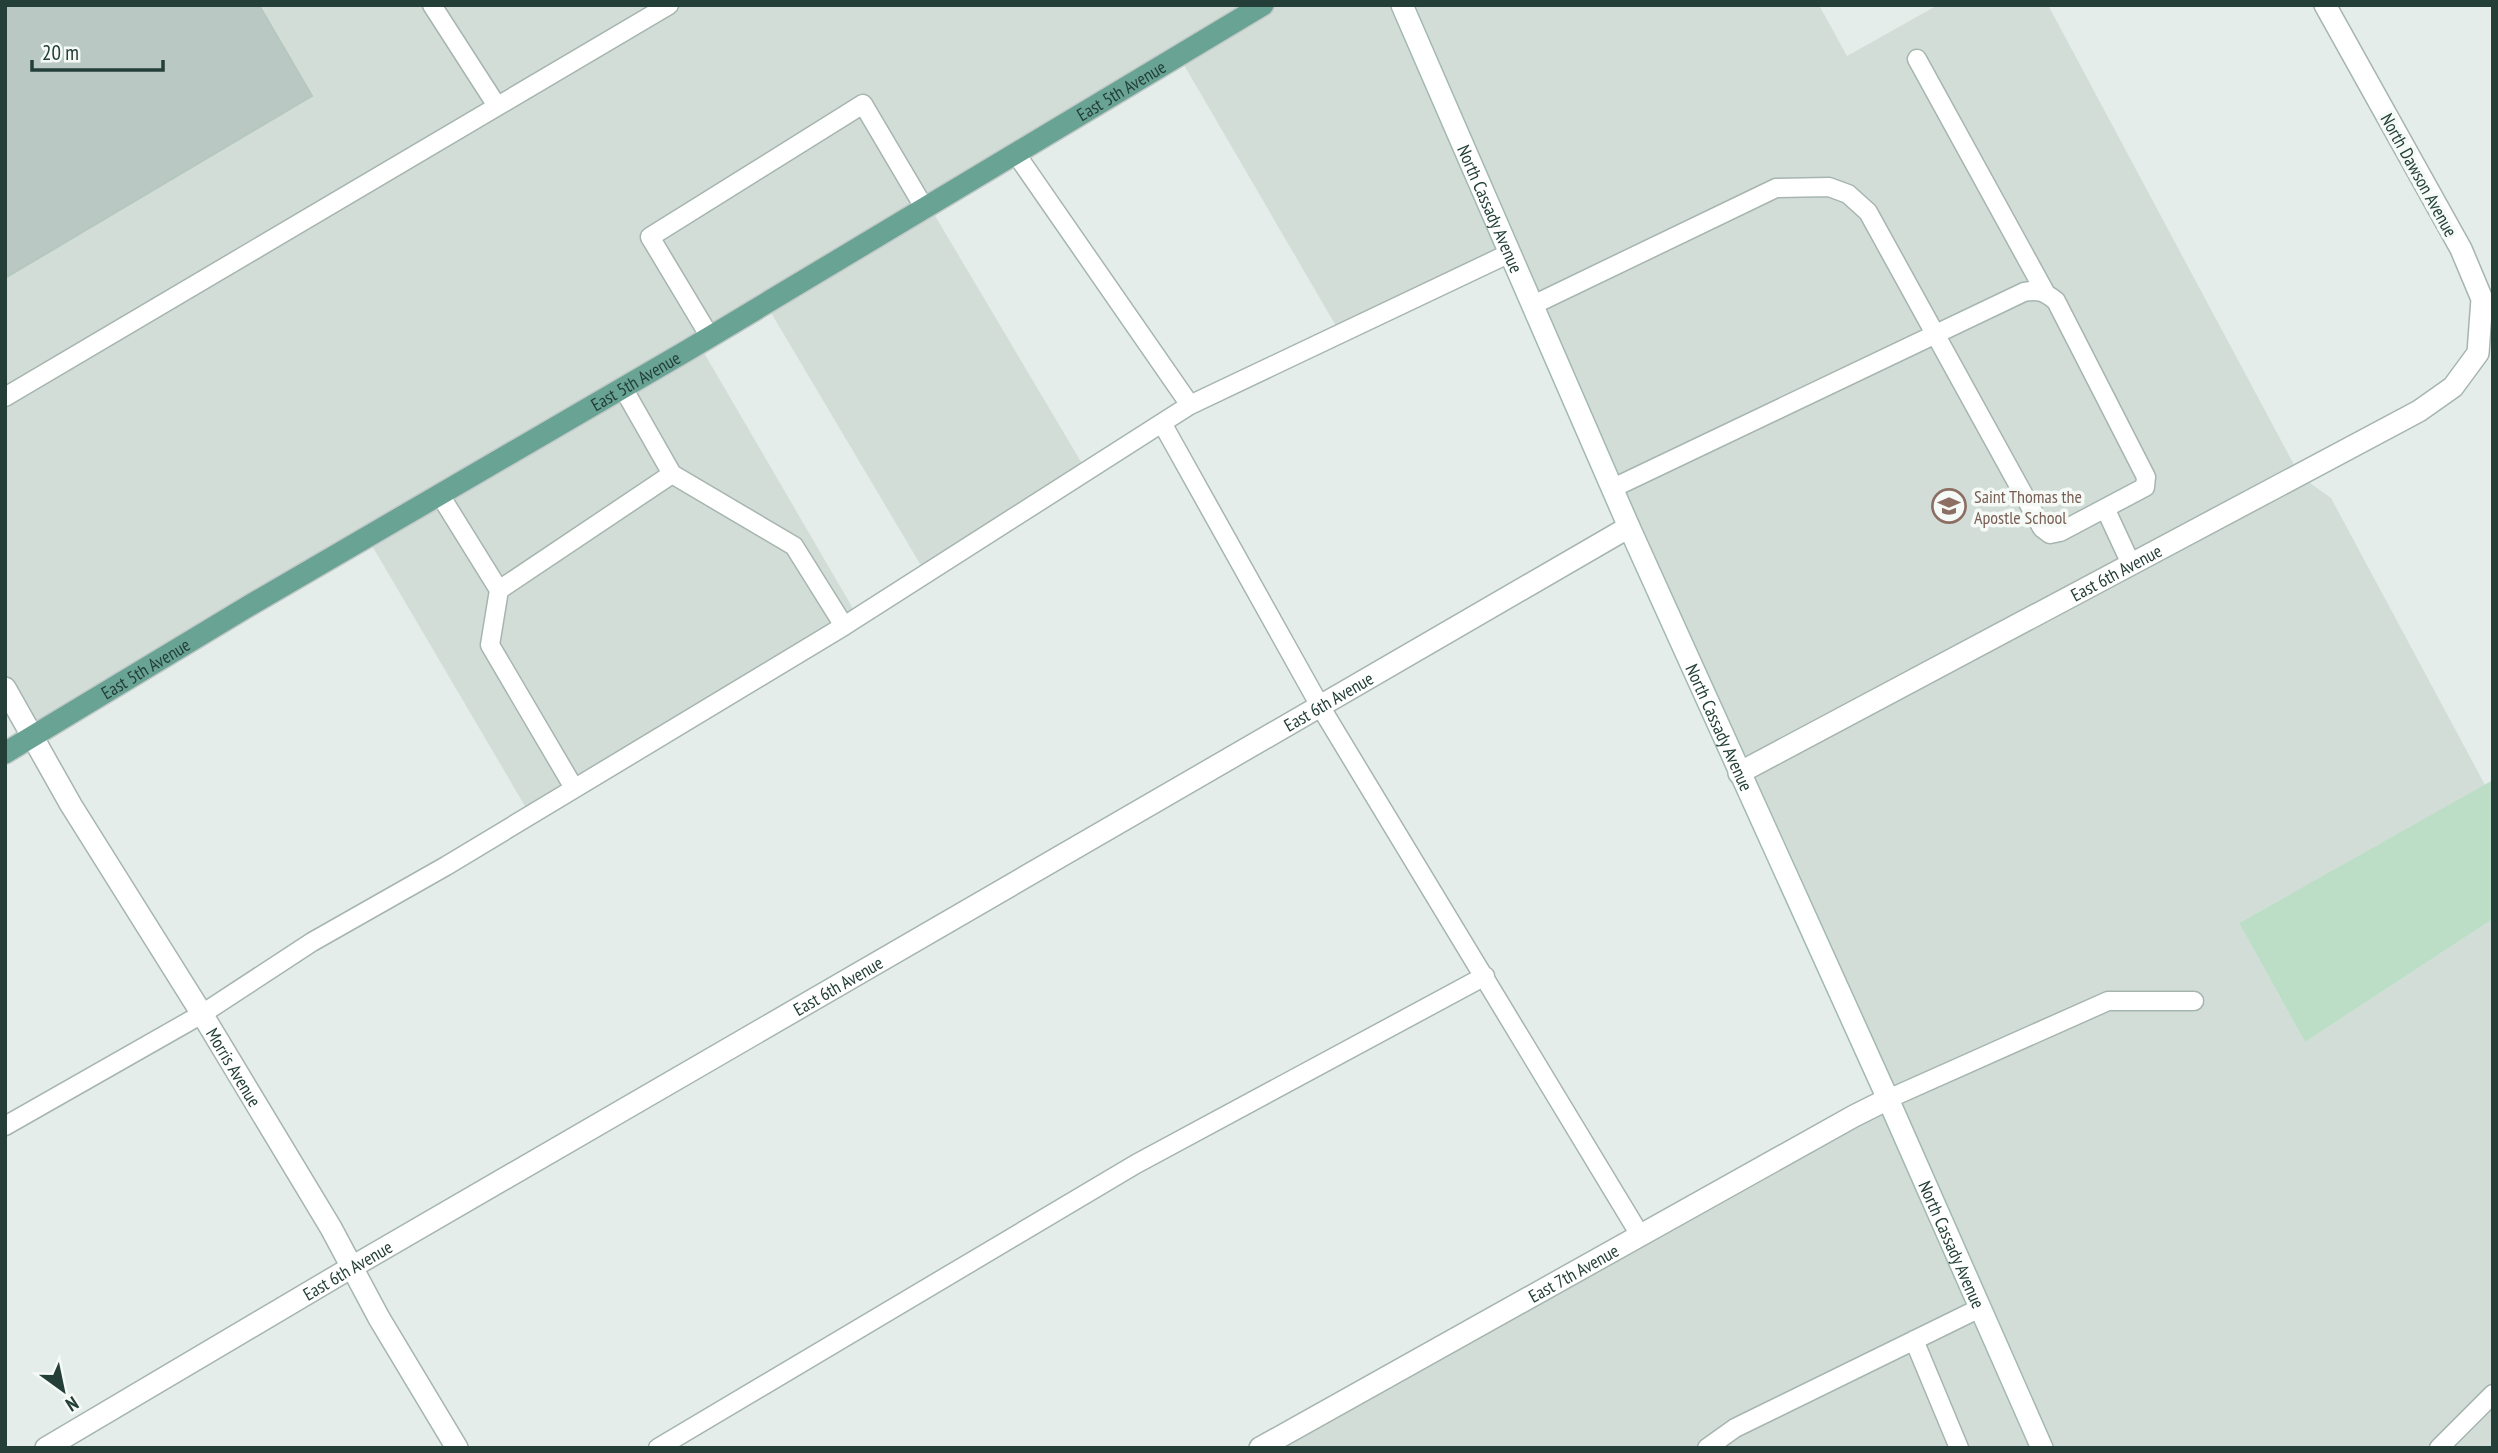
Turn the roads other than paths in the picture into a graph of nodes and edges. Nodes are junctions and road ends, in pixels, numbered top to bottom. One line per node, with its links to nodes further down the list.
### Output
1 (432, 5): 7 (lane)
2 (668, 5): 7 (lane)
3 (1263, 5): 8 (main road, East 5th Avenue)
4 (1402, 5): 10 (street, North Cassady Avenue)
5 (2325, 5): 15 (street, North Dawson Avenue)
6 (1917, 59): 11 (lane)
7 (497, 106): 17 (lane)
8 (1016, 154): 9 (main road, East 5th Avenue); 18 (lane)
9 (925, 209): 14 (main road, East 5th Avenue); 14 (lane)
10 (1510, 253): 12 (street, North Cassady Avenue); 18 (lane)
11 (2045, 292): 13 (lane); 23 (lane)
12 (1533, 305): 13 (lane); 21 (street, North Cassady Avenue)
13 (1936, 334): 21 (lane); 23 (lane)
14 (710, 337): 16 (main road, East 5th Avenue)
15 (2478, 353): 25 (street, East 6th Avenue)
16 (623, 388): 20 (lane); 22 (main road, East 5th Avenue)
17 (5, 397)
18 (1190, 405): 19 (lane)
19 (1162, 423): 27 (lane); 29 (lane)
20 (672, 474): 26 (lane); 27 (lane)
21 (1612, 488): 24 (street, North Cassady Avenue)
22 (440, 495): 26 (lane); 30 (main road, East 5th Avenue)
23 (2105, 508): 25 (lane)
24 (1629, 527): 29 (street, East 6th Avenue); 32 (street, North Cassady Avenue)
25 (2131, 564): 32 (street, East 6th Avenue)
26 (499, 590): 33 (lane)
27 (844, 626): 33 (lane)
28 (5, 688): 30 (street, Morris Avenue)
29 (1320, 706): 34 (lane); 40 (street, East 6th Avenue)
30 (32, 737): 31 (main road, East 5th Avenue); 36 (street, Morris Avenue)
31 (5, 753)
32 (1739, 773): 37 (street, North Cassady Avenue)
33 (575, 788): 36 (lane)
34 (1485, 976): 39 (lane); 46 (lane)
35 (2194, 1001): 37 (lane)
36 (202, 1014): 38 (lane); 40 (street, Morris Avenue)
37 (1888, 1099): 39 (street, East 7th Avenue); 41 (street, North Cassady Avenue)
38 (5, 1126)
39 (1640, 1235): 47 (street, East 7th Avenue)
40 (352, 1267): 44 (street, East 6th Avenue); 45 (street, Morris Avenue)
41 (1980, 1308): 42 (lane); 50 (street, North Cassady Avenue)
42 (1914, 1340): 48 (lane); 49 (lane)
43 (2493, 1394): 51 (lane)
44 (46, 1448)
45 (457, 1448)
46 (658, 1448)
47 (1260, 1448)
48 (1707, 1448)
49 (1959, 1448)
50 (2042, 1448)
51 (2439, 1448)

